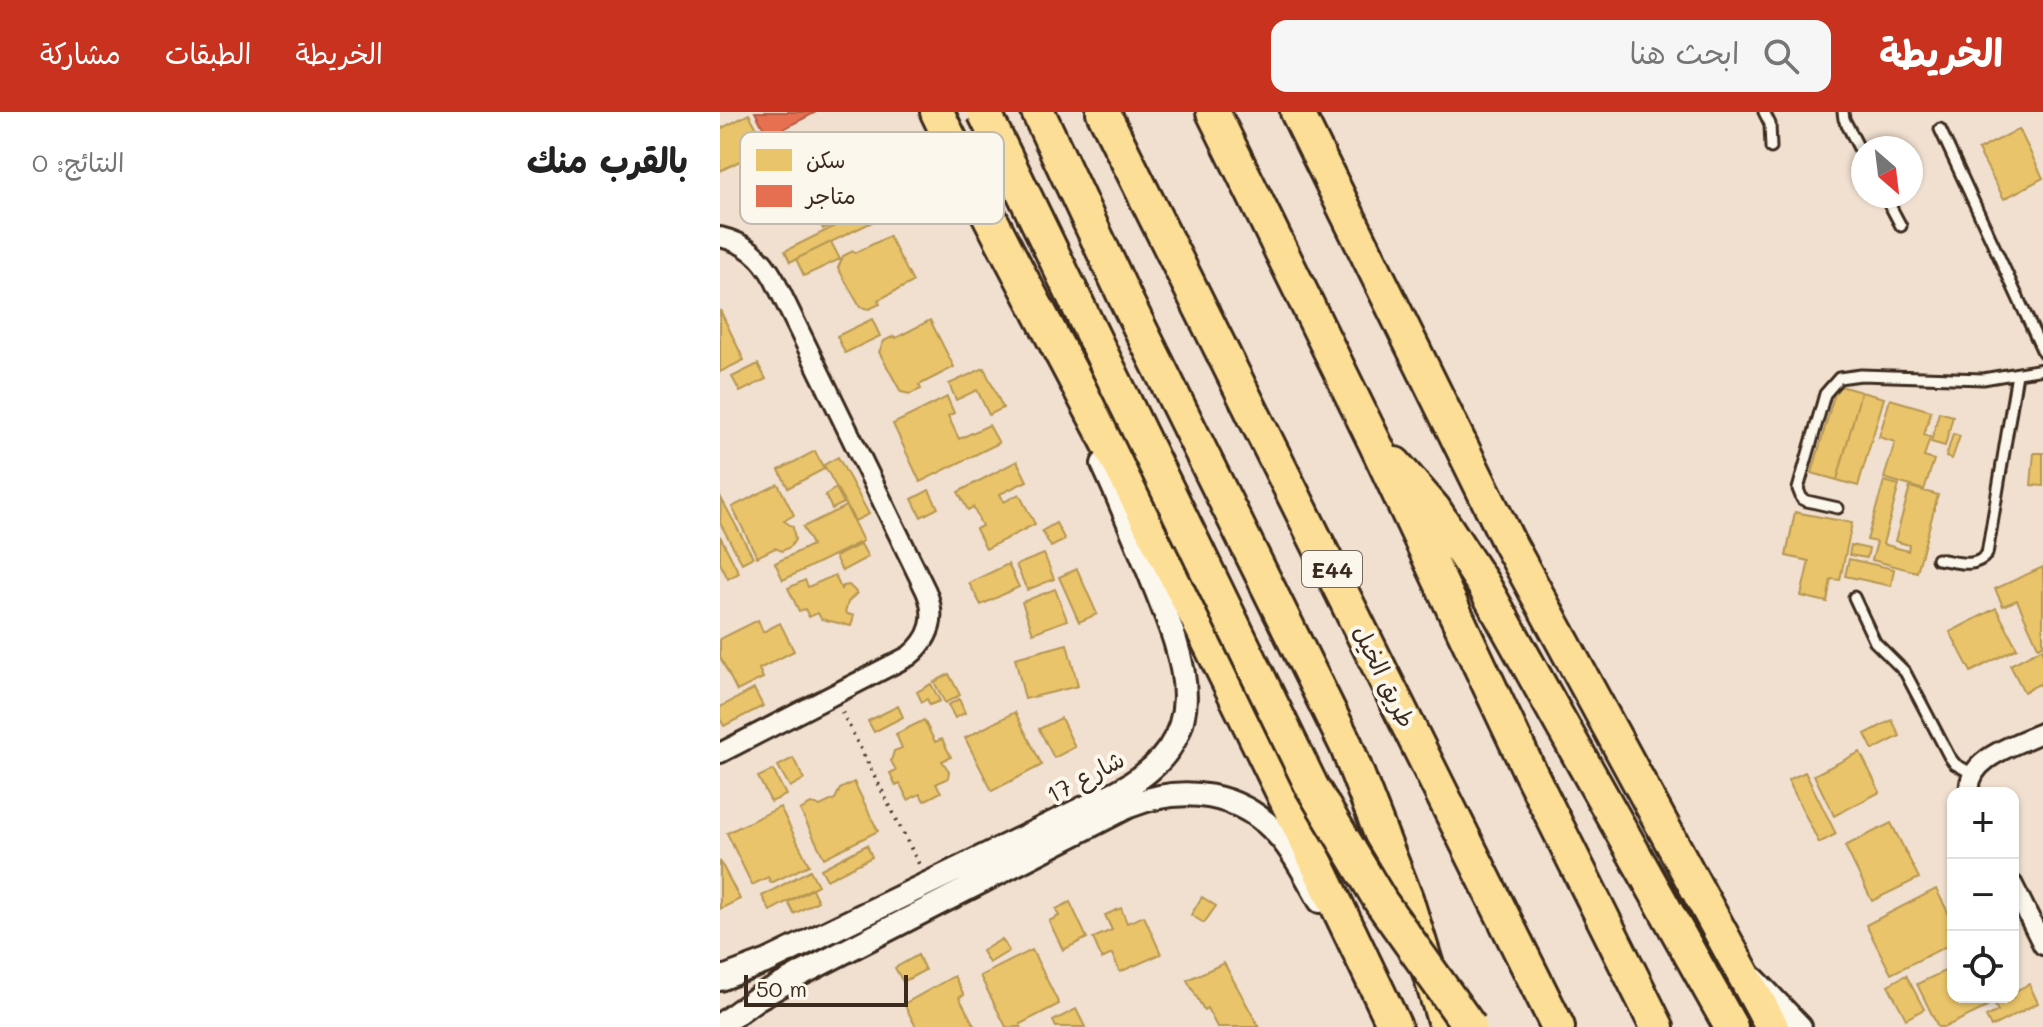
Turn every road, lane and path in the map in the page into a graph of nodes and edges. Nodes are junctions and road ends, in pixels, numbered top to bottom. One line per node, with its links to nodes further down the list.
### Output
1 (937, 112): 10 (highway)
2 (984, 112): 11 (highway, bridge)
3 (1038, 112): 38 (highway)
4 (1103, 112): 40 (highway, طريق الخيل / E44)
5 (1213, 112): 23 (highway)
6 (1297, 112): 34 (highway)
7 (1764, 112): 13 (lane)
8 (1843, 112): 12 (lane)
9 (1940, 129): 20 (lane)
10 (947, 132)
11 (994, 132)
12 (1853, 136)
13 (1771, 148)
14 (1004, 153): 39 (highway, bridge)
15 (1891, 208): 17 (lane)
16 (992, 224): 19 (highway)
17 (1901, 226)
18 (720, 237): 27 (street)
19 (1061, 351): 31 (street, 17 شارع); 37 (highway)
20 (2043, 352)
21 (2043, 369): 22 (lane)
22 (2017, 374): 24 (lane); 25 (lane)
23 (1375, 443): 41 (highway); 42 (highway)
24 (1838, 508)
25 (1937, 559)
26 (1854, 597): 30 (lane)
27 (834, 695): 29 (street); 31 (path)
28 (2043, 732): 30 (street)
29 (720, 753)
30 (1971, 784)
31 (929, 883): 35 (street, 17 شارع)
32 (2019, 897): 33 (street)
33 (2043, 945)
34 (1738, 965): 43 (highway); 44 (street)
35 (720, 979)
36 (720, 1025): 37 (street, 17 شارع)
37 (1394, 1027)
38 (1446, 1027)
39 (1470, 1027)
40 (1558, 1027)
41 (1657, 1027)
42 (1731, 1027)
43 (1772, 1027)
44 (1800, 1027)

